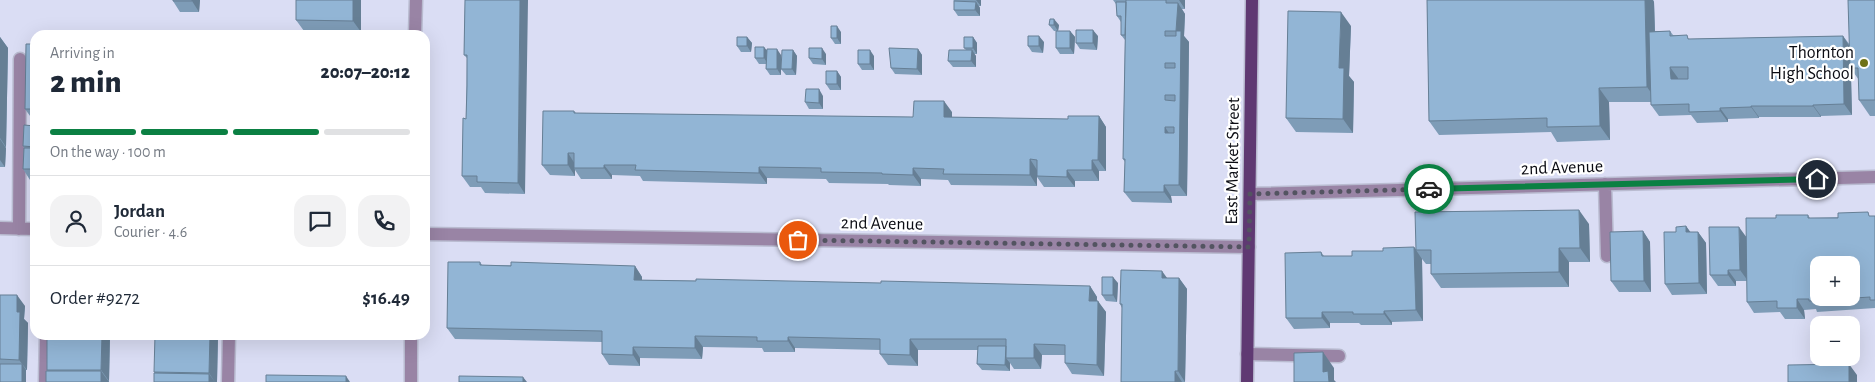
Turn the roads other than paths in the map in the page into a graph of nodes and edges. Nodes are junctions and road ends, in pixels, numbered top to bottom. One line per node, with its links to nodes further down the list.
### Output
1 (416, 0): 3 (street)
2 (1252, 0): 7 (main road, East Market Street)
3 (416, 30)
4 (20, 59): 9 (street)
5 (1875, 177): 6 (street, 2nd Avenue)
6 (1605, 184): 7 (street, 2nd Avenue); 13 (street)
7 (1250, 194): 12 (main road, East Market Street)
8 (0, 228): 9 (street)
9 (19, 229): 10 (street)
10 (30, 229)
11 (430, 234): 12 (street, 2nd Avenue)
12 (1249, 247): 17 (main road, East Market Street)
13 (1607, 256)
14 (46, 340): 19 (street)
15 (229, 340): 20 (street)
16 (411, 340): 21 (street)
17 (1247, 354): 18 (street); 22 (main road, East Market Street)
18 (1339, 356)
19 (45, 382)
20 (228, 382)
21 (411, 382)
22 (1247, 382)

